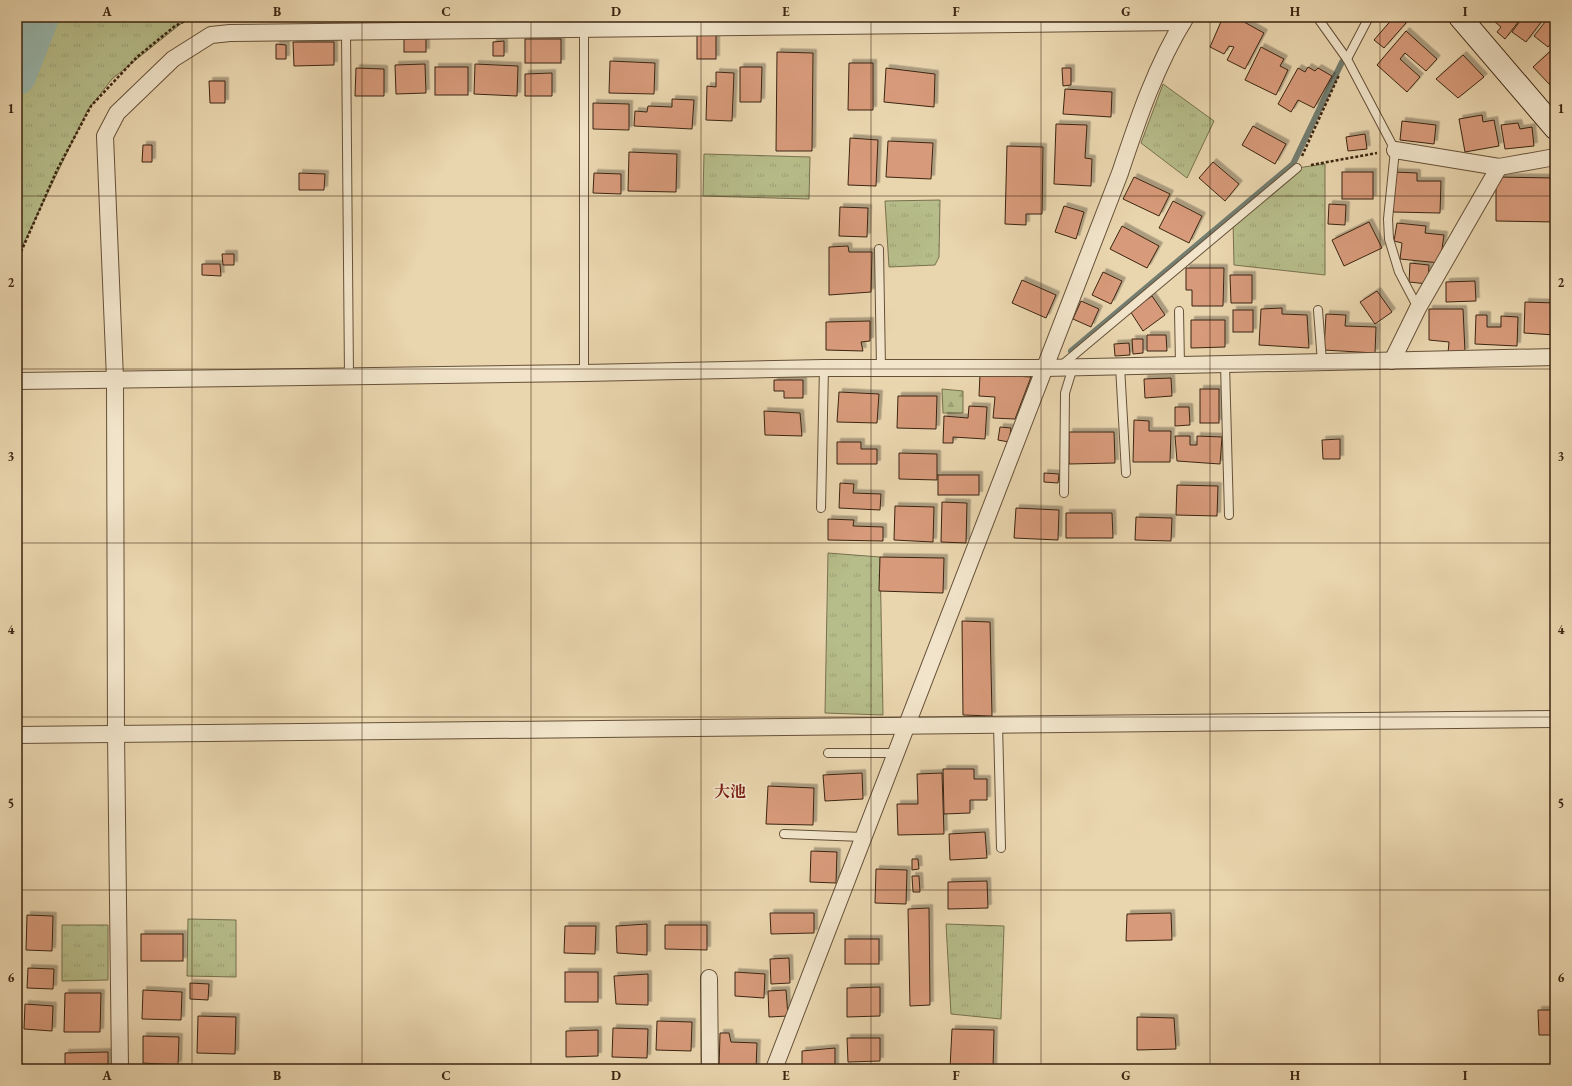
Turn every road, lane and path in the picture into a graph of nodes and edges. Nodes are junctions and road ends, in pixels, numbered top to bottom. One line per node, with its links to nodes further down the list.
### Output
1 (1317, 17): 7 (lane)
2 (1369, 17): 7 (lane)
3 (1460, 17): 8 (street)
4 (1185, 19): 5 (street); 23 (street)
5 (584, 29): 6 (street); 26 (lane)
6 (346, 32): 27 (lane); 28 (street)
7 (1347, 59): 9 (lane); 12 (path)
8 (1555, 128)
9 (1395, 150): 11 (street); 12 (path); 14 (lane)
10 (1555, 157): 11 (street)
11 (1499, 167): 14 (street)
12 (1297, 168): 23 (lane)
13 (880, 249): 25 (lane)
14 (1418, 308): 18 (street)
15 (1318, 310): 19 (lane)
16 (1179, 311): 21 (lane)
17 (1555, 357): 18 (street)
18 (1392, 361): 19 (street)
19 (1322, 362): 20 (street)
20 (1225, 364): 21 (street); 33 (lane)
21 (1180, 365): 22 (street)
22 (1120, 366): 23 (street); 30 (lane)
23 (1059, 367): 25 (street); 31 (lane); 36 (street)
24 (824, 368): 25 (street); 26 (street); 32 (lane)
25 (881, 368)
26 (584, 373): 27 (street)
27 (349, 377): 28 (street)
28 (115, 379): 29 (street); 37 (street)
29 (17, 381)
30 (1126, 472)
31 (1064, 493)
32 (821, 508)
33 (1229, 515)
34 (1555, 719): 35 (street)
35 (998, 724): 36 (street); 43 (lane)
36 (907, 725): 37 (street); 40 (street)
37 (116, 734): 38 (street); 45 (street)
38 (17, 735)
39 (828, 753): 40 (lane)
40 (893, 761): 42 (street)
41 (784, 834): 42 (lane)
42 (864, 837): 47 (street)
43 (1001, 848)
44 (709, 978): 46 (street)
45 (120, 1069)
46 (710, 1069)
47 (774, 1069)

